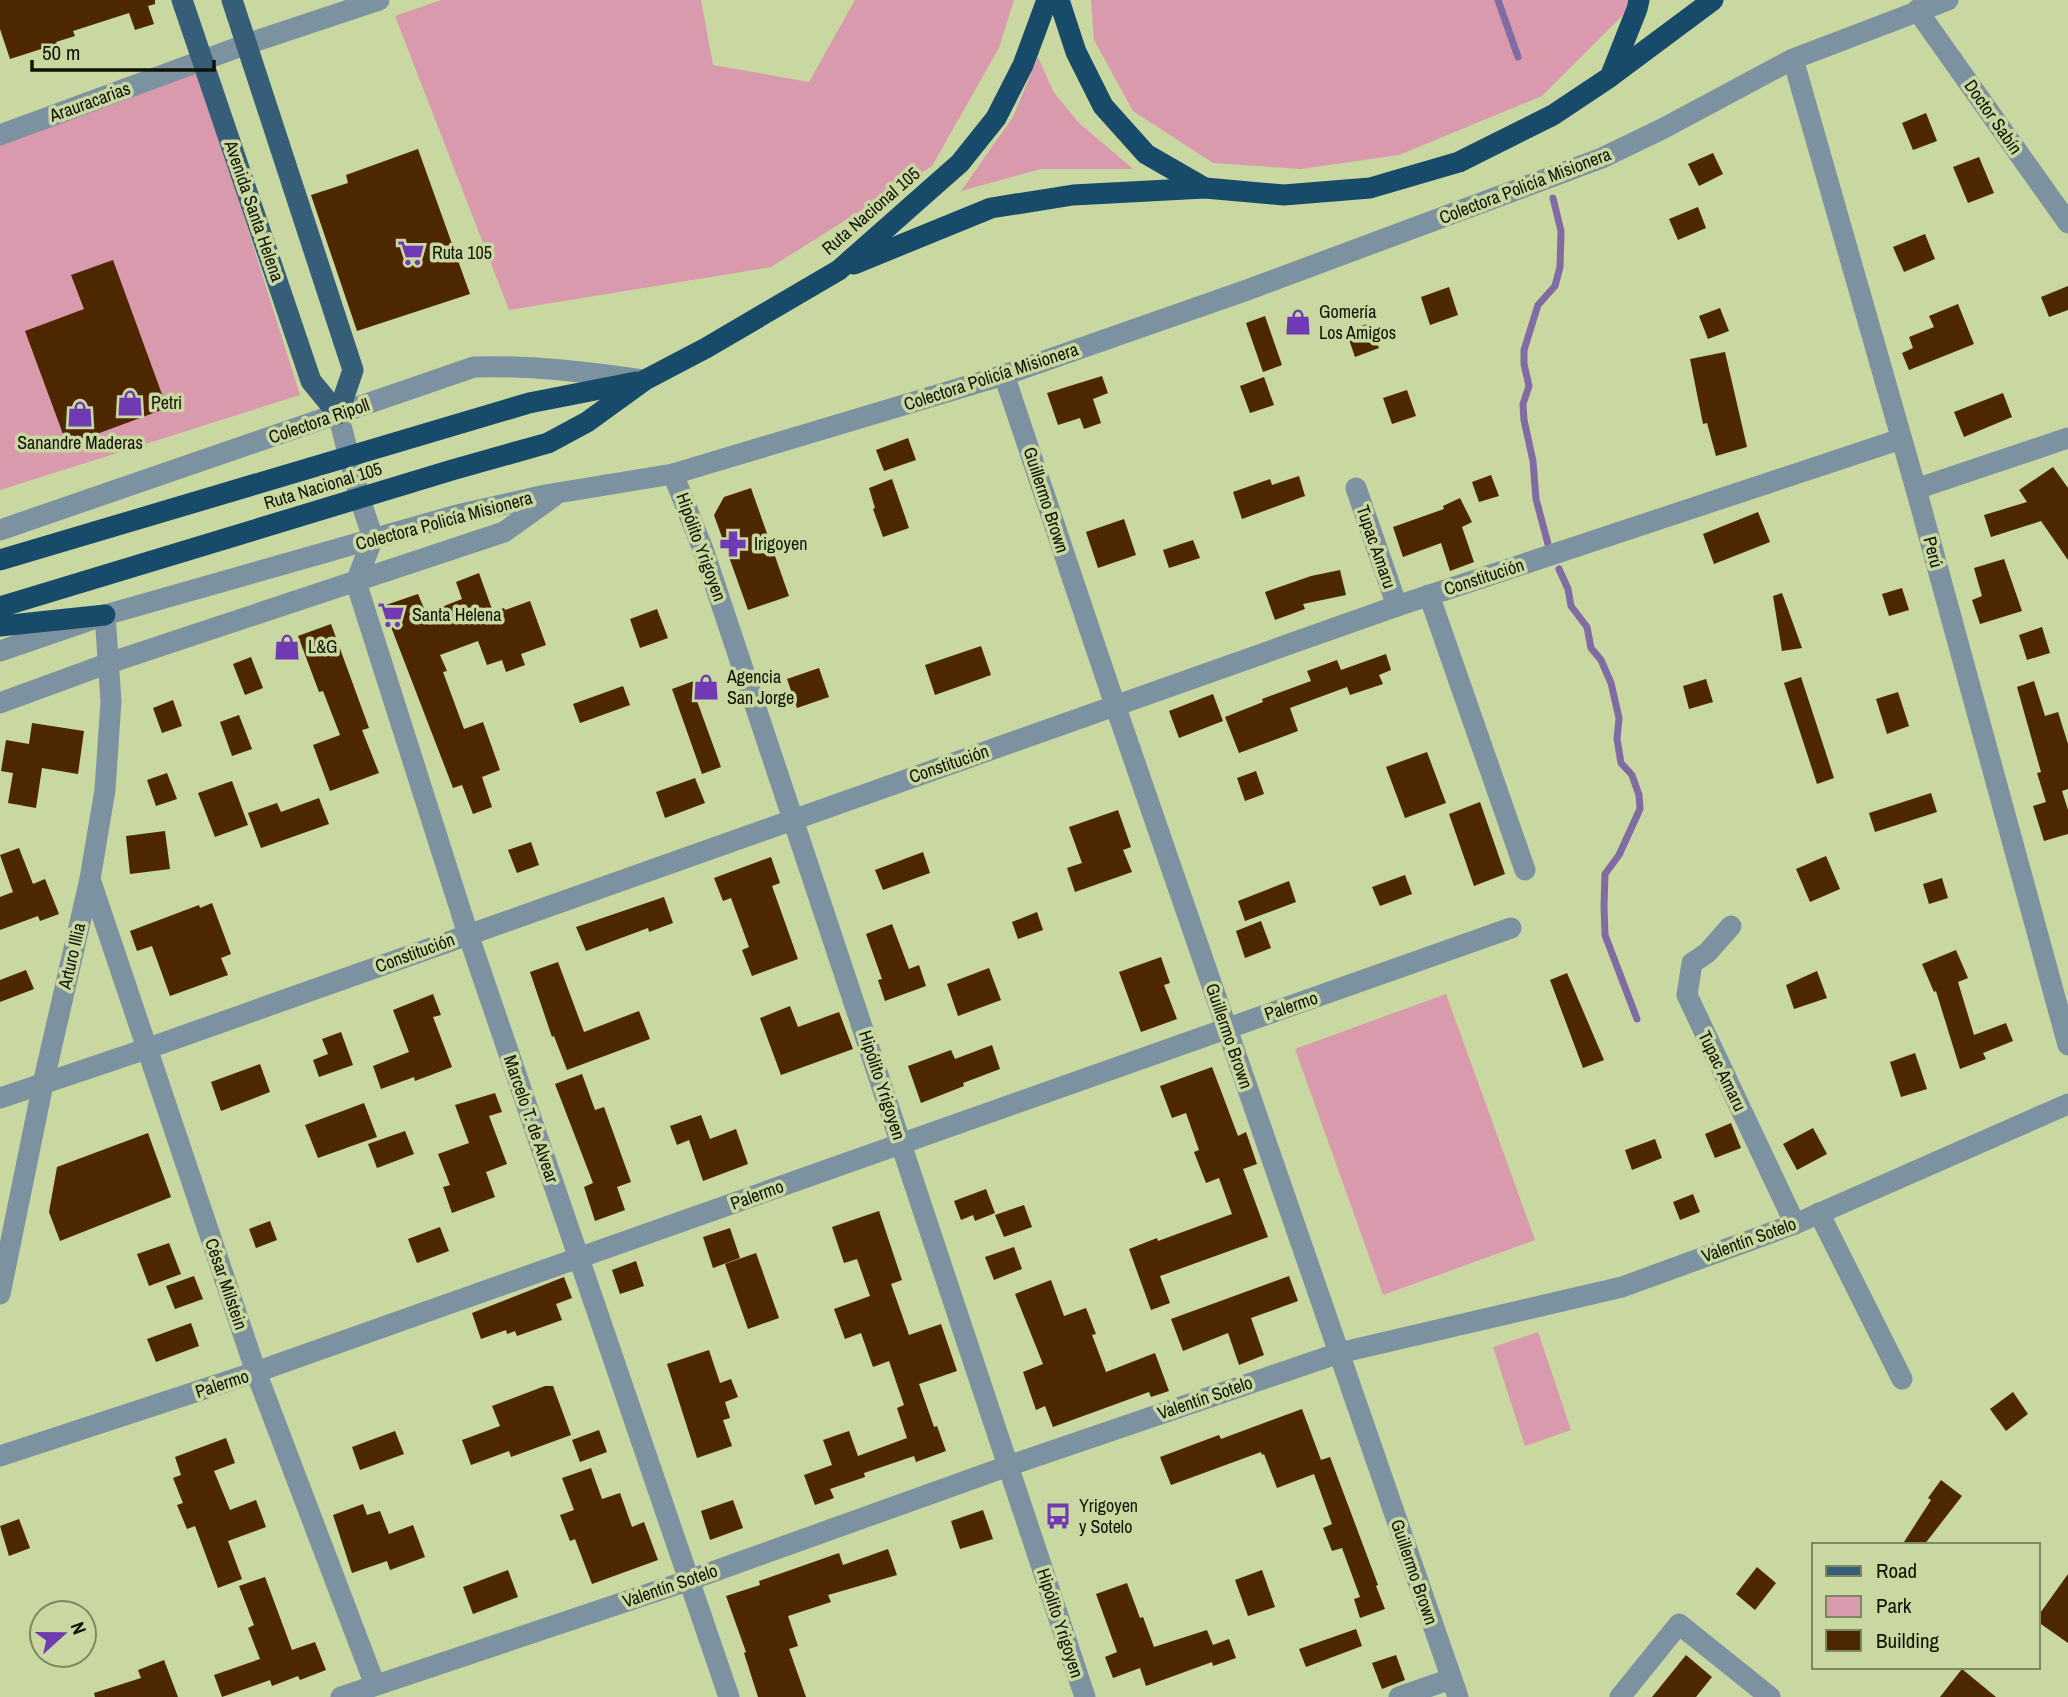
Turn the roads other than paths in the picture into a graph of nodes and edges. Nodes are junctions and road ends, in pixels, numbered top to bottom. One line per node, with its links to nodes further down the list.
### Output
1 (182, 0): 12 (main road, Avenida Santa Helena)
2 (232, 0): 10 (main road)
3 (379, 0): 10 (street, Arauracarias)
4 (1047, 0): 17 (highway, Ruta Nacional 105)
5 (1059, 0): 15 (highway)
6 (1639, 0): 13 (highway)
7 (1713, 0): 13 (highway)
8 (1948, 0): 9 (street, Colectora Policía Misionera)
9 (1917, 10): 11 (street, Colectora Policía Misionera); 16 (street, Doctor Sabín)
10 (247, 44): 12 (street, Arauracarias); 20 (main road)
11 (1793, 59): 18 (street, Colectora Policía Misionera); 22 (street, Perú)
12 (203, 61): 14 (street, Arauracarias); 20 (main road, Avenida Santa Helena)
13 (1610, 77): 15 (highway)
14 (0, 135)
15 (1205, 188): 17 (highway)
16 (2068, 223)
17 (839, 270): 19 (highway, Ruta Nacional 105)
18 (1004, 374): 24 (street, Colectora Policía Misionera); 41 (street, Guillermo Brown)
19 (645, 380): 20 (street, Colectora Ripoll); 23 (highway, Ruta Nacional 105); 28 (highway, Ruta Nacional 105)
20 (338, 414): 23 (street, Avenida Santa Helena); 29 (street, Colectora Ripoll)
21 (2068, 438): 26 (street)
22 (1901, 439): 26 (street, Perú); 33 (street, Constitución)
23 (349, 457): 28 (street, Avenida Santa Helena); 31 (highway, Ruta Nacional 105)
24 (674, 474): 27 (street, Colectora Policía Misionera); 42 (street, Hipólito Yrigoyen)
25 (1356, 488): 34 (street, Tupac Amaru)
26 (1916, 489): 49 (street, Perú)
27 (561, 492): 30 (street, Colectora Policía Misionera); 32 (street)
28 (359, 499): 30 (street, Avenida Santa Helena); 35 (highway, Ruta Nacional 105)
29 (0, 530)
30 (373, 538): 32 (street); 36 (street, Colectora Policía Misionera)
31 (0, 560)
32 (356, 582): 39 (street); 47 (street, Marcelo T. de Alvear)
33 (1429, 595): 34 (street, Constitución); 43 (street)
34 (1396, 606): 41 (street, Constitución)
35 (0, 607)
36 (105, 615): 37 (highway); 38 (street, Colectora Policía Misionera); 39 (street, Arturo Illia)
37 (0, 626)
38 (0, 651)
39 (109, 663): 40 (street); 44 (street, Arturo Illia)
40 (0, 703)
41 (1115, 705): 42 (street, Constitución); 48 (street, Guillermo Brown)
42 (793, 819): 47 (street, Constitución); 54 (street, Hipólito Yrigoyen)
43 (1525, 870)
44 (90, 878): 50 (street, César Milstein); 51 (street, Arturo Illia)
45 (1731, 926): 56 (street, Tupac Amaru)
46 (1511, 928): 48 (street, Palermo)
47 (468, 934): 50 (street, Constitución); 57 (street, Marcelo T. de Alvear)
48 (1227, 1029): 54 (street, Palermo); 59 (street, Guillermo Brown)
49 (2068, 1045)
50 (146, 1049): 51 (street, Constitución); 60 (street, César Milstein)
51 (43, 1084): 52 (street, Constitución); 58 (street, Arturo Illia)
52 (0, 1098)
53 (2068, 1104): 55 (street, Valentín Sotelo)
54 (901, 1144): 57 (street, Palermo); 63 (street, Hipólito Yrigoyen)
55 (1819, 1213): 56 (street, Valentín Sotelo); 61 (street)
56 (1795, 1224): 59 (street, Valentín Sotelo)
57 (578, 1258): 60 (street, Palermo); 64 (street, Marcelo T. de Alvear)
58 (0, 1294)
59 (1339, 1353): 63 (street, Valentín Sotelo); 66 (street, Guillermo Brown)
60 (256, 1372): 62 (street, Palermo); 65 (street, César Milstein)
61 (1902, 1379)
62 (0, 1456)
63 (1008, 1466): 64 (street, Valentín Sotelo); 69 (street, Hipólito Yrigoyen)
64 (690, 1580): 65 (street, Valentín Sotelo); 68 (street, Marcelo T. de Alvear)
65 (376, 1685): 67 (street, Valentín Sotelo)
66 (1455, 1688): 70 (street)
67 (341, 1697)
68 (729, 1697)
69 (1085, 1697)
70 (1399, 1697)
71 (1620, 1697): 72 (street)
72 (1770, 1697)

